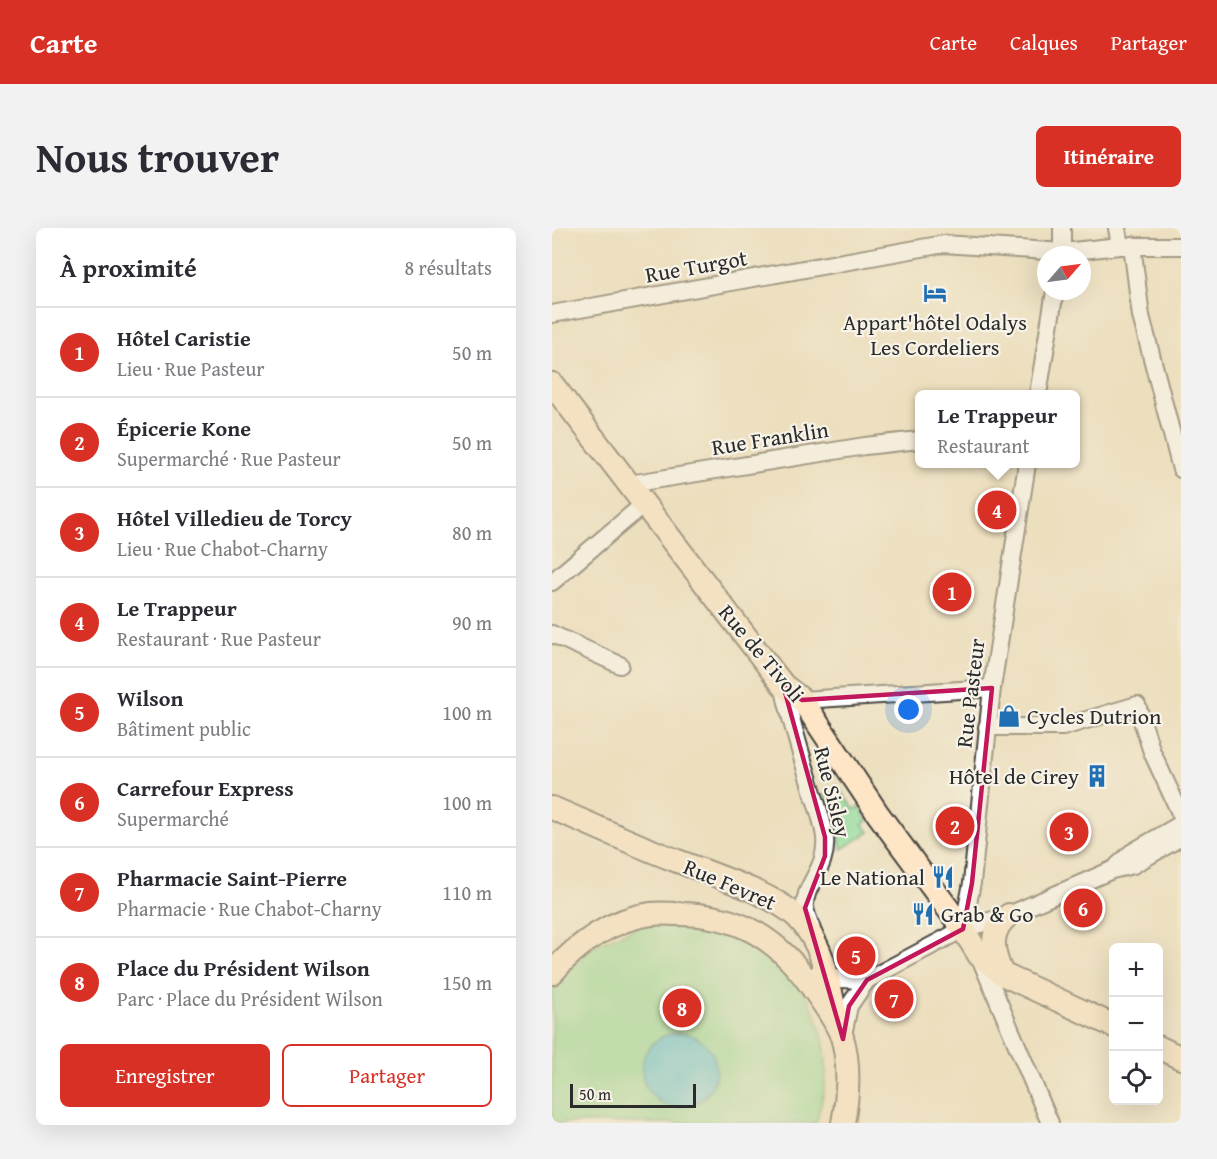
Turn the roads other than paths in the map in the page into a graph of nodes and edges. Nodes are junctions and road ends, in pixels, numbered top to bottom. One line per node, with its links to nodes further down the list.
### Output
1 (1062, 228): 4 (street)
2 (1117, 228): 3 (street)
3 (1126, 245): 5 (street, Rue Turgot); 6 (street, Rue Turgot); 14 (street)
4 (1062, 246)
5 (1181, 246)
6 (1091, 249)
7 (1037, 251): 9 (street, Rue Turgot)
8 (1054, 300): 11 (street)
9 (552, 314)
10 (552, 384): 15 (street, Rue de Tivoli)
11 (1039, 390)
12 (915, 440): 15 (street, Rue Franklin)
13 (1026, 468): 21 (street, Rue Pasteur)
14 (1181, 469)
15 (629, 484): 16 (street, Rue de Tivoli)
16 (644, 504): 17 (street); 20 (street, Rue de Tivoli)
17 (552, 582)
18 (552, 634): 19 (street)
19 (620, 665)
20 (783, 685): 22 (street, Rue de Tivoli); 30 (street, Rue Sisley)
21 (992, 688): 22 (street); 23 (street, Rue Pasteur)
22 (802, 700): 29 (street, Rue de Tivoli)
23 (994, 728): 25 (street); 29 (street, Rue Pasteur)
24 (552, 808): 30 (street, Rue Fevret)
25 (1180, 818): 27 (street)
26 (1181, 837): 27 (street)
27 (1112, 870): 28 (street)
28 (1009, 915): 29 (street); 34 (street)
29 (963, 929): 31 (street, Rue de Tivoli); 36 (street)
30 (816, 943): 35 (street, Rue Fevret)
31 (979, 955): 34 (street, Rue de Tivoli); 42 (street)
32 (799, 969): 33 (street); 35 (street); 38 (street)
33 (552, 973)
34 (1002, 974): 37 (street, Rue de Tivoli)
35 (827, 975): 36 (street); 38 (street, Rue Fevret)
36 (867, 980): 38 (street)
37 (1109, 1024)
38 (840, 1032): 41 (street, Rue Fevret)
39 (1163, 1049): 40 (street)
40 (1181, 1058)
41 (844, 1123)
42 (1050, 1123)

